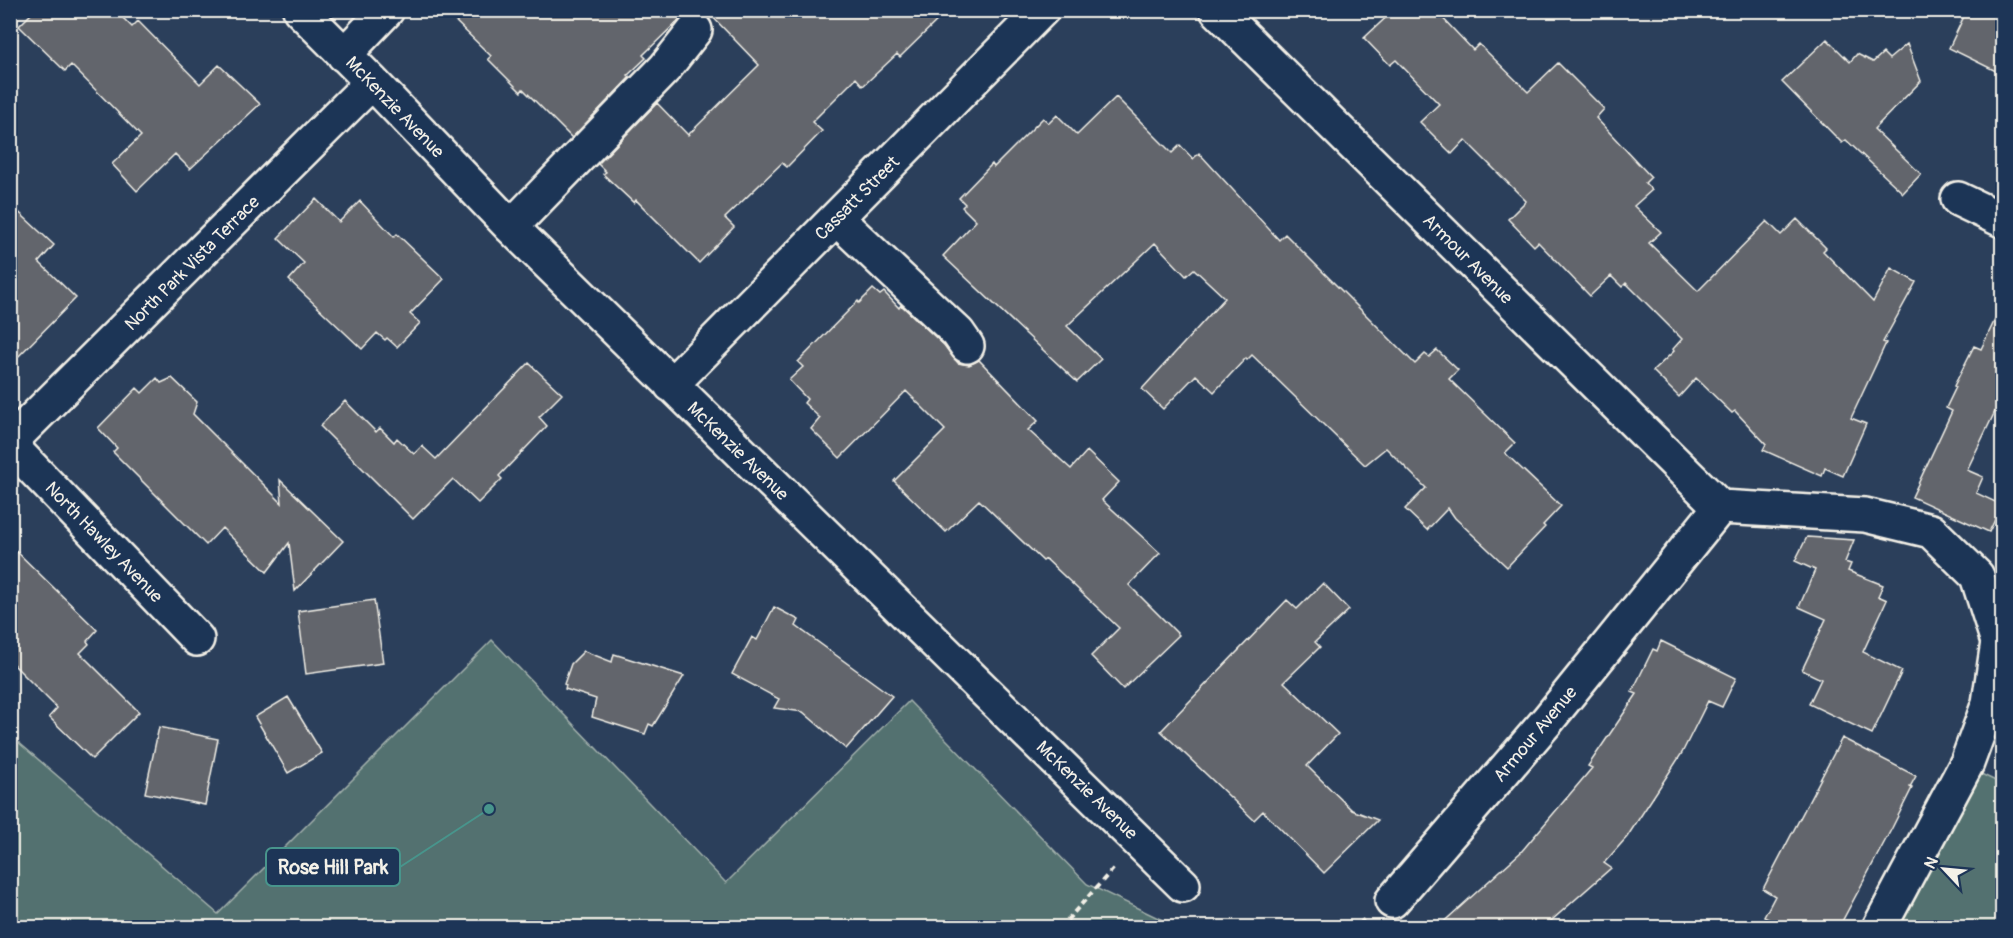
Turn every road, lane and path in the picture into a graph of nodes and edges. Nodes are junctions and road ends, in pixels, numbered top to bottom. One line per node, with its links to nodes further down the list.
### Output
1 (300, 10): 6 (street, McKenzie Avenue)
2 (387, 10): 6 (street)
3 (1042, 10): 9 (street, Cassatt Street)
4 (1217, 10): 15 (street, Armour Avenue)
5 (695, 30): 11 (street)
6 (344, 55): 7 (street, McKenzie Avenue)
7 (372, 82): 11 (street, McKenzie Avenue); 14 (street, North Park Vista Terrace)
8 (1958, 199): 10 (street)
9 (837, 219): 12 (street); 13 (street, Cassatt Street)
10 (2002, 220)
11 (511, 226): 13 (street, McKenzie Avenue)
12 (967, 346)
13 (672, 385): 17 (street, McKenzie Avenue)
14 (10, 444): 16 (street, North Hawley Avenue)
15 (1720, 507): 19 (street, Armour Avenue); 21 (street)
16 (197, 639)
17 (1139, 841): 18 (street, McKenzie Avenue); 20 (path)
18 (1183, 885)
19 (1392, 901)
20 (1060, 927)
21 (1879, 927)

